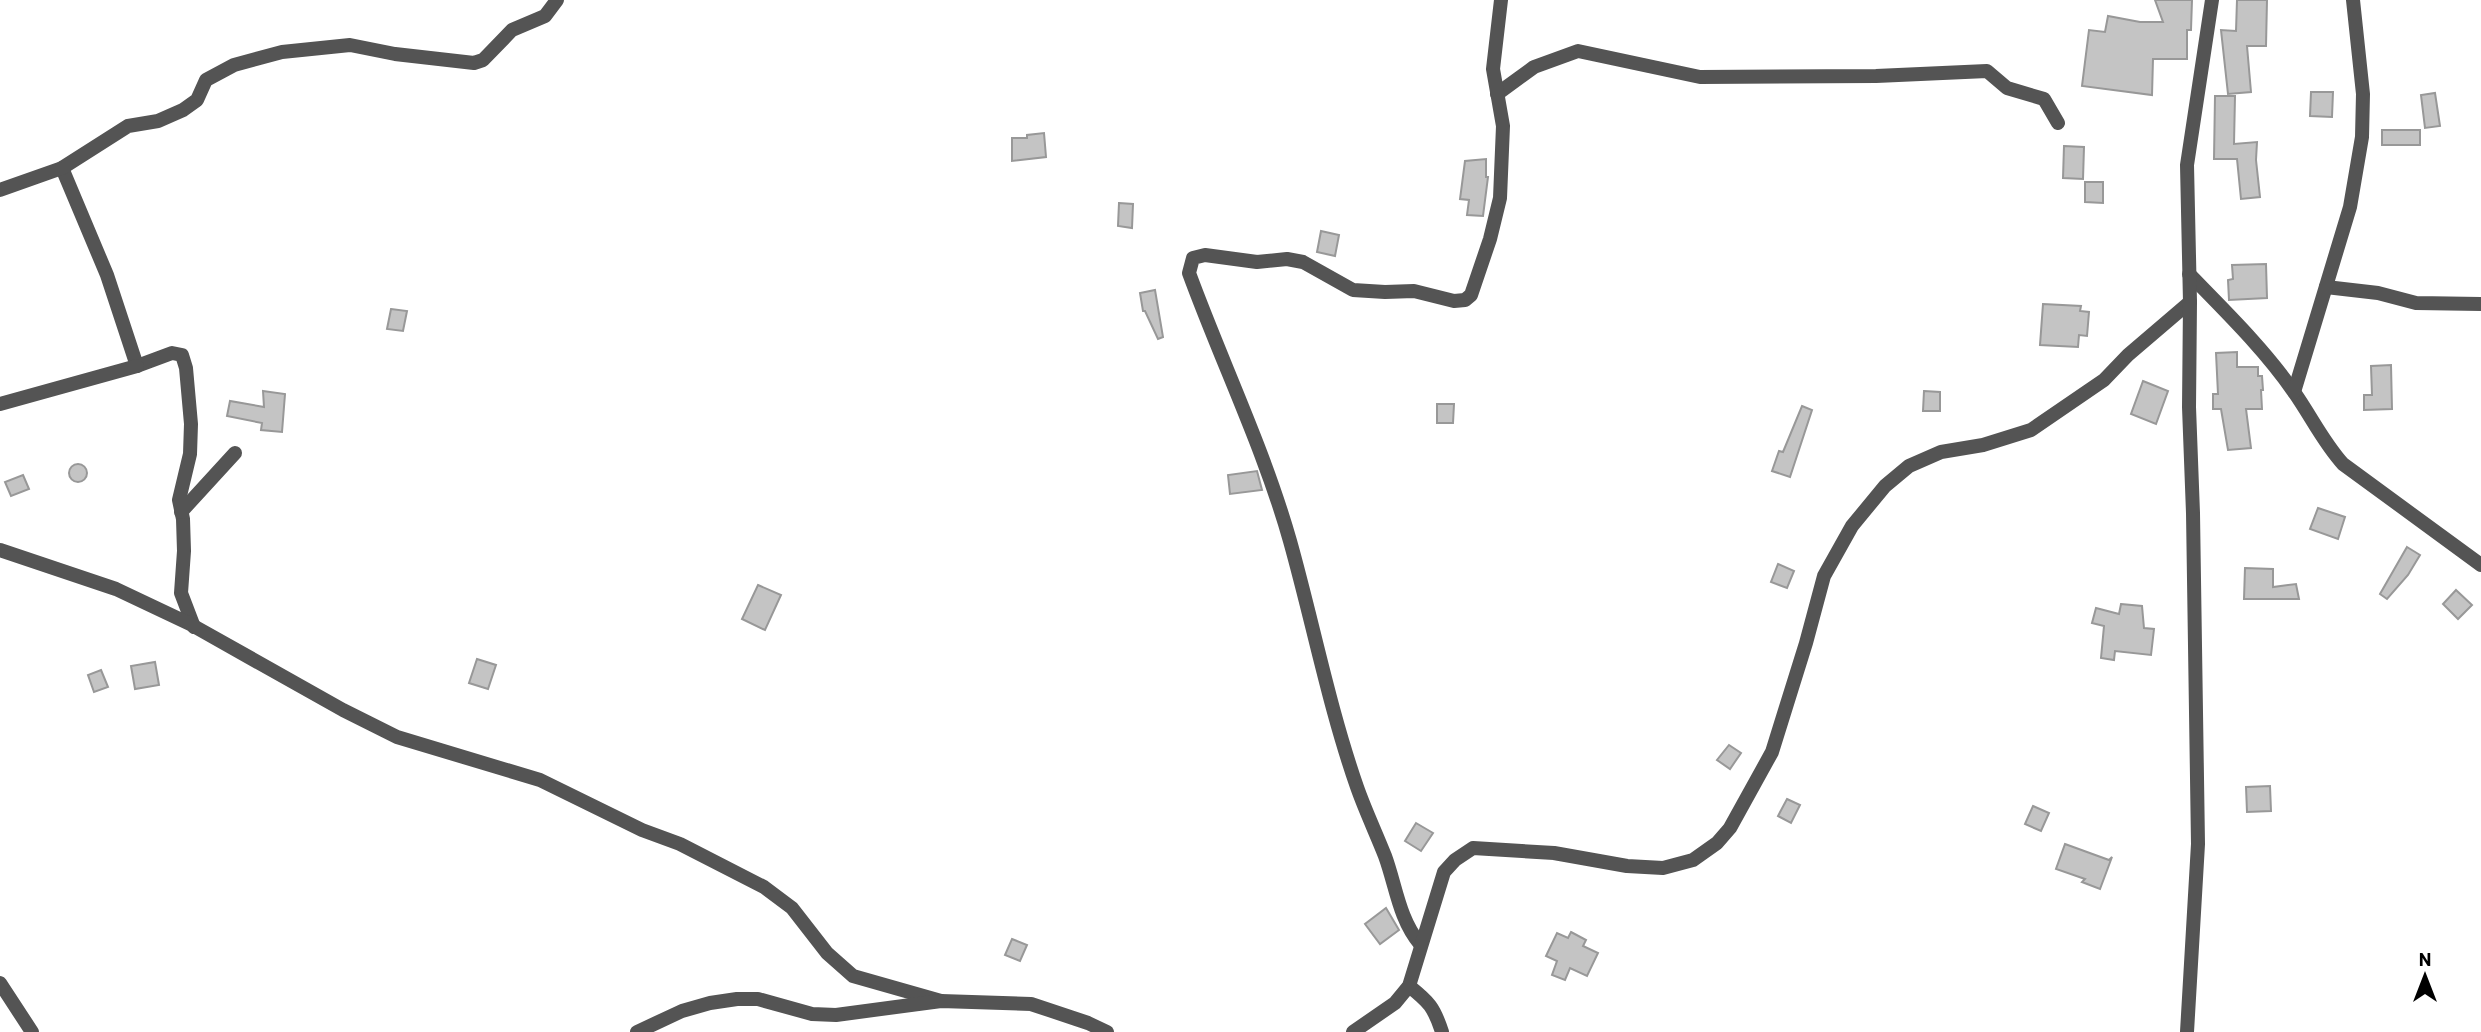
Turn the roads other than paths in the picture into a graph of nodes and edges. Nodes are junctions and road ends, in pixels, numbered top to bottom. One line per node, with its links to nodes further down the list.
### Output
1 (557, 0): 7 (street)
2 (1501, 0): 5 (street)
3 (2212, 0): 9 (street)
4 (2353, 0): 10 (street)
5 (1497, 94): 6 (street); 22 (street)
6 (2058, 123)
7 (62, 168): 8 (street); 13 (street)
8 (0, 190)
9 (2189, 274): 11 (street); 14 (street)
10 (2326, 286): 12 (street); 14 (street)
11 (2190, 302): 22 (street); 31 (street)
12 (2481, 304)
13 (137, 366): 15 (street); 17 (street)
14 (2294, 392): 20 (street)
15 (0, 404)
16 (235, 453): 17 (street)
17 (181, 512): 21 (street)
18 (0, 536): 19 (street)
19 (3, 551): 21 (street)
20 (2481, 565)
21 (194, 627): 25 (street)
22 (1420, 944): 24 (street)
23 (0, 983): 26 (street)
24 (1409, 986): 29 (street); 30 (street)
25 (942, 1001): 27 (street); 28 (street)
26 (32, 1032)
27 (637, 1032)
28 (1107, 1032)
29 (1353, 1032)
30 (1442, 1032)
31 (2188, 1032)

